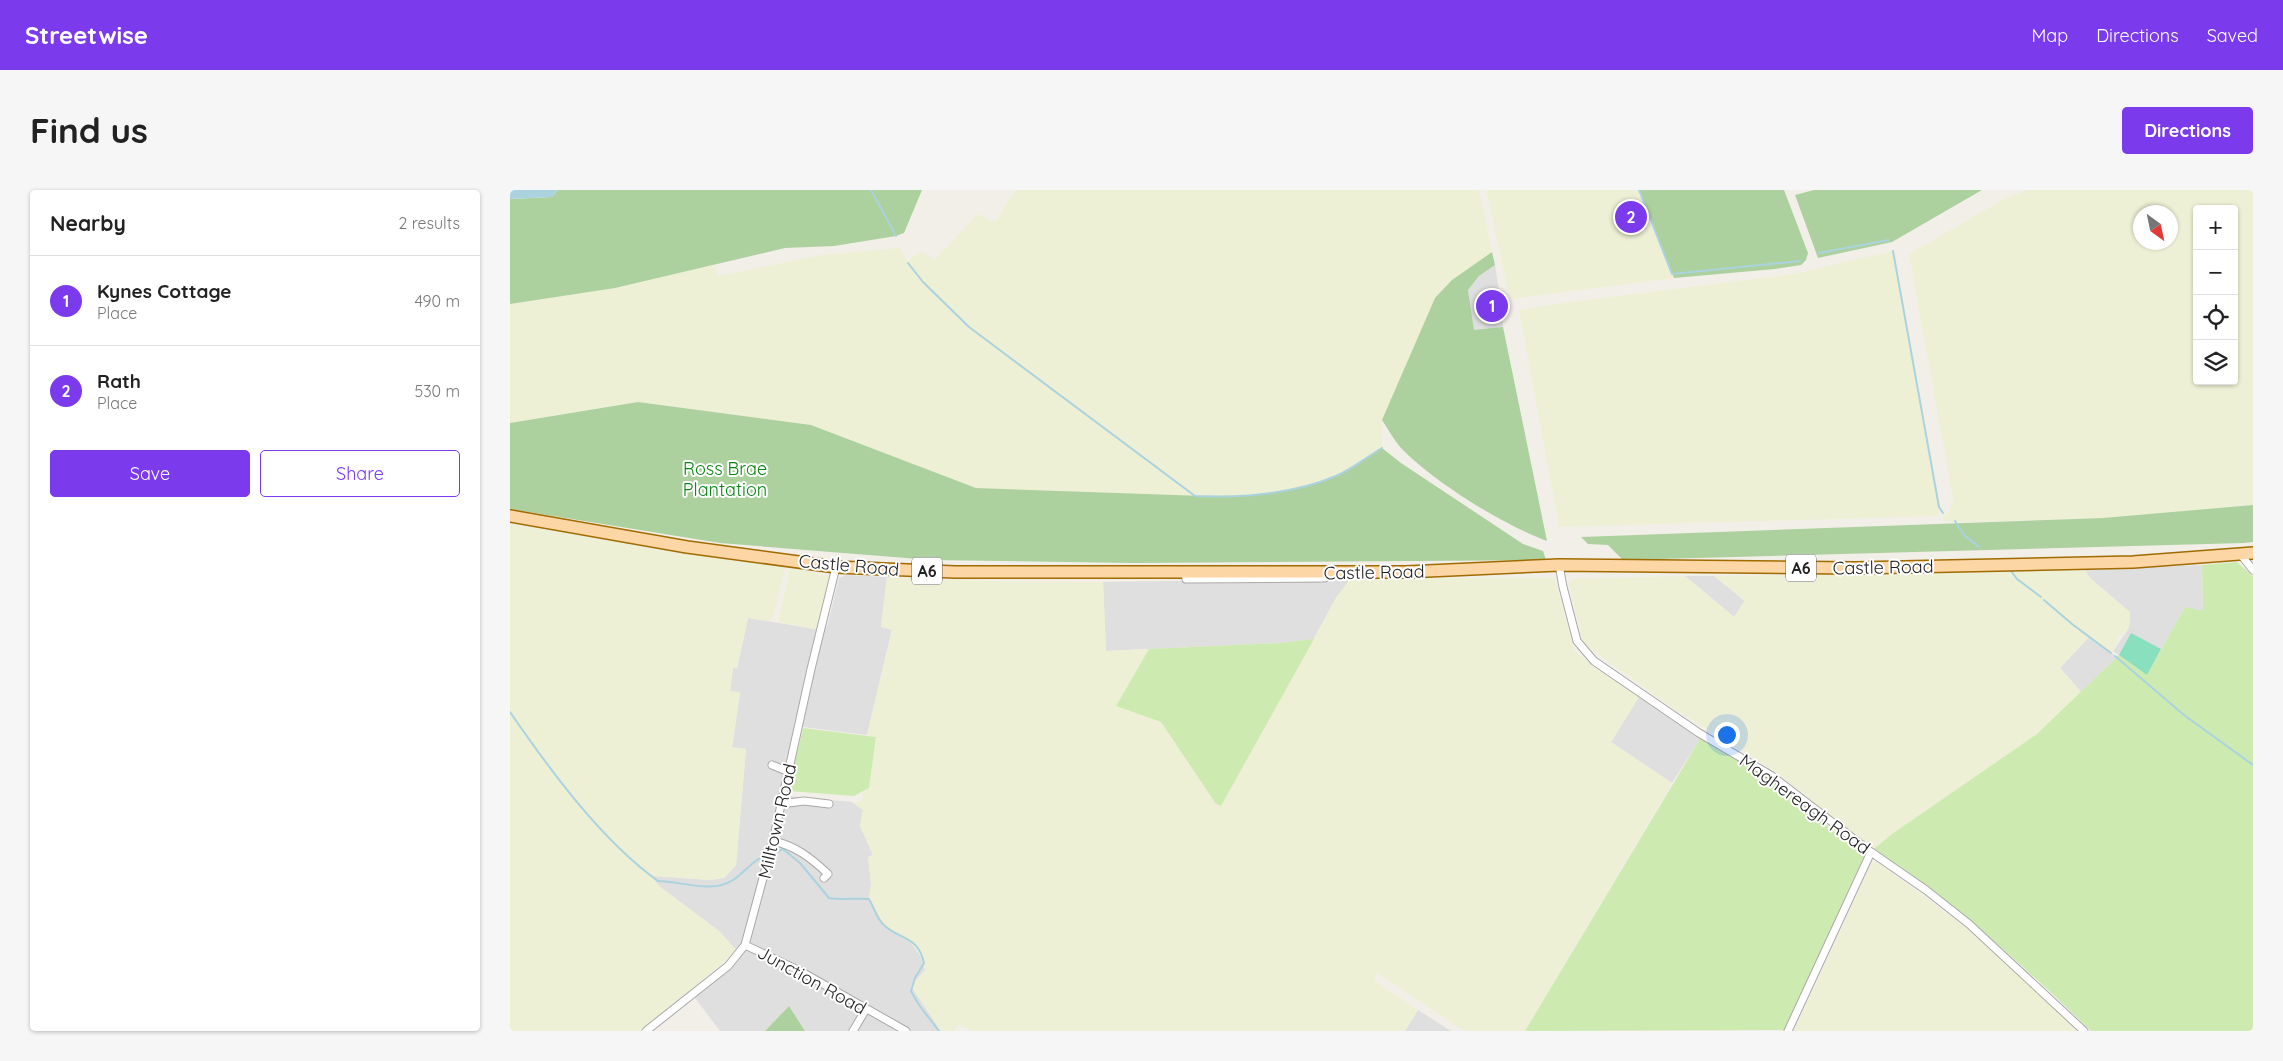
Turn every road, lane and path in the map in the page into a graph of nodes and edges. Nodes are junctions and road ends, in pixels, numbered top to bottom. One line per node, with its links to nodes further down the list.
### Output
1 (510, 516): 5 (main road, Castle Road / A6)
2 (2253, 553): 3 (main road, Castle Road / A6)
3 (2241, 555): 4 (main road, Castle Road / A6); 6 (street)
4 (1559, 565): 5 (main road, Castle Road / A6); 12 (street, Maghereagh Road)
5 (836, 567): 8 (street, Milltown Road)
6 (2253, 570)
7 (772, 765): 8 (street)
8 (789, 772): 9 (street, Milltown Road)
9 (781, 804): 10 (street); 11 (street, Milltown Road)
10 (829, 804)
11 (773, 841): 13 (street); 14 (street, Milltown Road)
12 (1871, 852): 19 (street); 20 (street, Maghereagh Road)
13 (824, 878)
14 (745, 945): 15 (street, Junction Road); 16 (street, Milltown Road)
15 (866, 1009): 17 (street); 18 (street, Junction Road)
16 (646, 1031)
17 (853, 1031)
18 (906, 1031)
19 (1788, 1031)
20 (2084, 1031)

